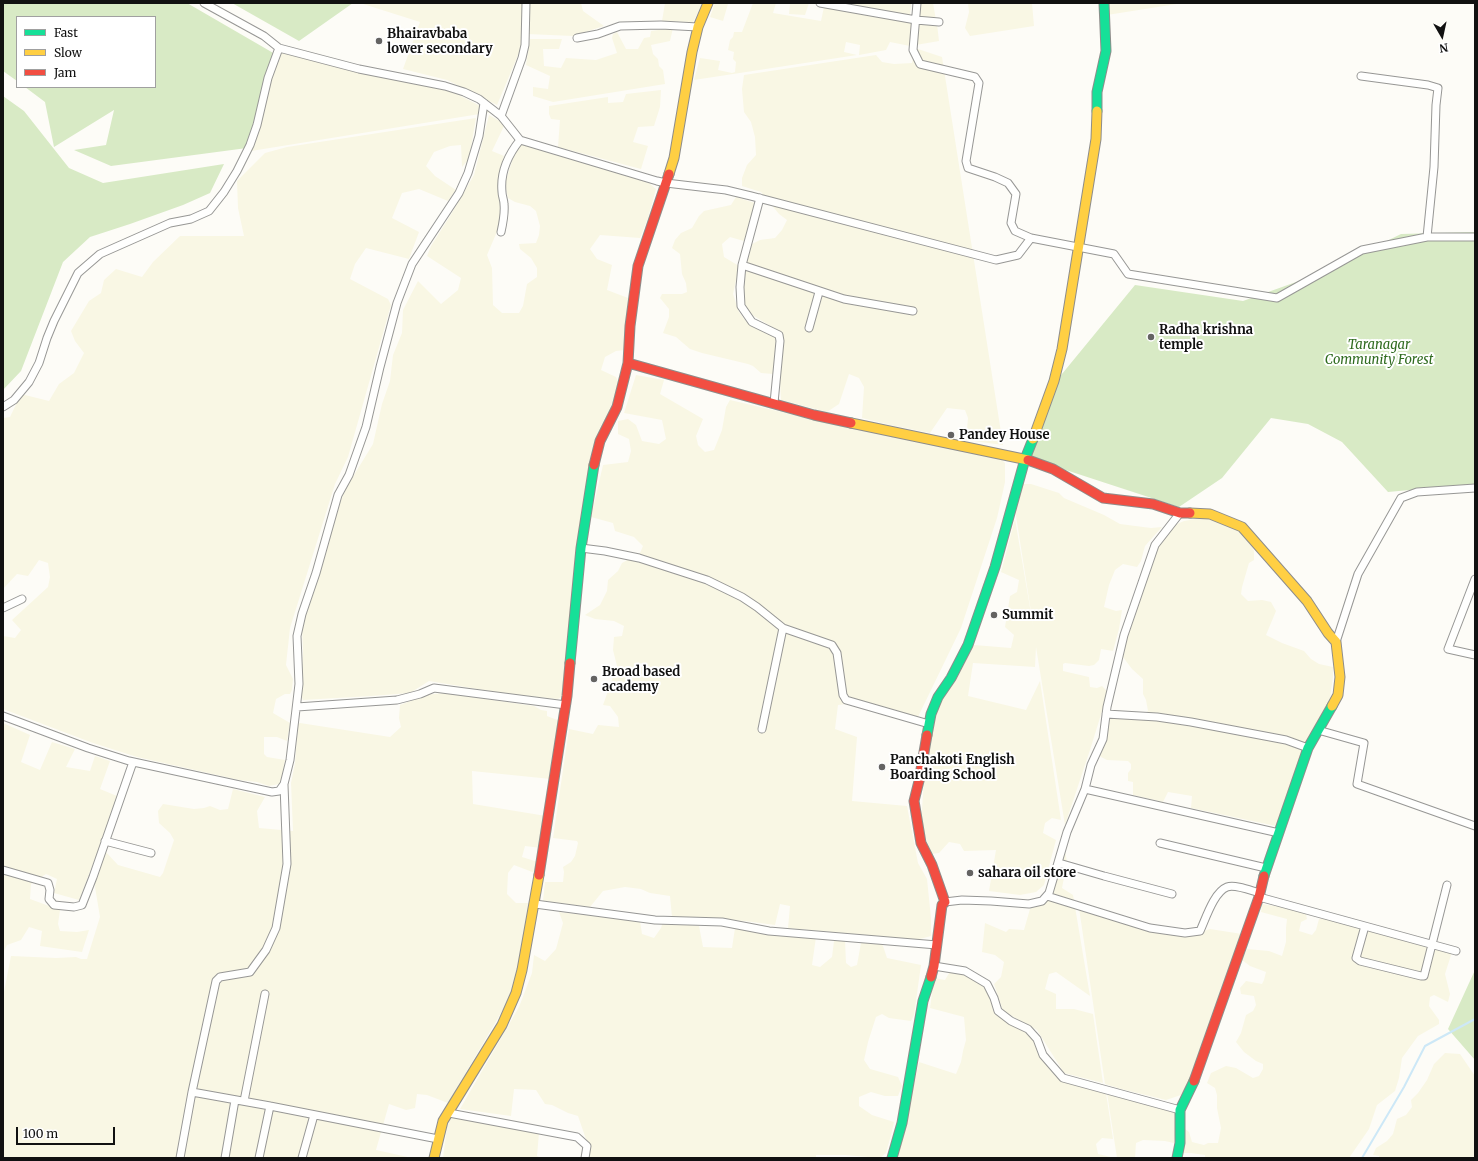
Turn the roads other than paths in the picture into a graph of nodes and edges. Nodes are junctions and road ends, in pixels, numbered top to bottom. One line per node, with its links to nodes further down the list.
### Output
1 (204, 3): 11 (street)
2 (526, 3): 14 (street)
3 (708, 3): 9 (street)
4 (820, 3): 7 (street)
5 (917, 3): 7 (street)
6 (1104, 3): 22 (street)
7 (916, 20): 8 (street); 21 (street)
8 (939, 22)
9 (698, 27): 10 (street); 16 (street)
10 (577, 38)
11 (279, 48): 13 (street); 29 (street)
12 (1361, 76): 19 (street)
13 (484, 103): 14 (street); 41 (street)
14 (501, 116): 15 (street)
15 (520, 140): 16 (street); 18 (street)
16 (666, 183): 17 (street); 27 (street)
17 (760, 198): 21 (street); 23 (street)
18 (501, 232)
19 (1427, 237): 20 (street); 22 (street)
20 (1475, 237)
21 (1031, 238): 22 (street)
22 (1078, 248): 30 (street)
23 (742, 265): 24 (street); 28 (street)
24 (818, 292): 25 (street); 26 (street)
25 (913, 310)
26 (809, 328)
27 (628, 363): 28 (street); 33 (street)
28 (774, 403): 30 (street)
29 (3, 407)
30 (1025, 459): 32 (street); 44 (street)
31 (1475, 488): 38 (street)
32 (1180, 513): 38 (street); 42 (street)
33 (581, 548): 37 (street); 40 (street)
34 (1475, 579): 39 (street)
35 (22, 599): 36 (street)
36 (3, 608)
37 (783, 628): 44 (street); 45 (street)
38 (1336, 642): 46 (street)
39 (1475, 655)
40 (566, 706): 41 (street); 64 (street)
41 (296, 707): 49 (street)
42 (1106, 714): 47 (street); 50 (street)
43 (3, 716): 48 (street)
44 (929, 724): 63 (street)
45 (762, 729)
46 (1318, 730): 47 (street); 51 (street)
47 (1308, 748): 52 (street)
48 (133, 762): 49 (street); 53 (street)
49 (284, 784): 71 (street)
50 (1085, 790): 52 (street); 56 (street)
51 (1475, 826)
52 (1279, 833): 57 (street)
53 (105, 841): 55 (street); 58 (street)
54 (1160, 843): 57 (street)
55 (150, 853)
56 (1059, 863): 60 (street); 62 (street)
57 (1266, 868): 61 (street)
58 (3, 870)
59 (1447, 885): 67 (street)
60 (1172, 894)
61 (1260, 895): 62 (street); 65 (street); 75 (street)
62 (1046, 896): 63 (street)
63 (944, 902): 66 (street)
64 (535, 904): 66 (street); 76 (street)
65 (1365, 926): 67 (street); 67 (street)
66 (937, 945): 69 (street)
67 (1433, 945): 68 (street)
68 (1456, 951)
69 (934, 966): 75 (street); 85 (street)
70 (265, 994): 73 (street)
71 (192, 1092): 72 (street); 79 (street)
72 (235, 1100): 73 (street); 80 (street)
73 (244, 1101): 74 (street)
74 (270, 1106): 77 (street); 81 (street)
75 (1180, 1110): 86 (street)
76 (449, 1113): 78 (street); 84 (street)
77 (314, 1115): 78 (street); 82 (street)
78 (438, 1139): 83 (street)
79 (180, 1158)
80 (226, 1158)
81 (259, 1158)
82 (302, 1158)
83 (434, 1158)
84 (585, 1158)
85 (892, 1158)
86 (1177, 1158)

